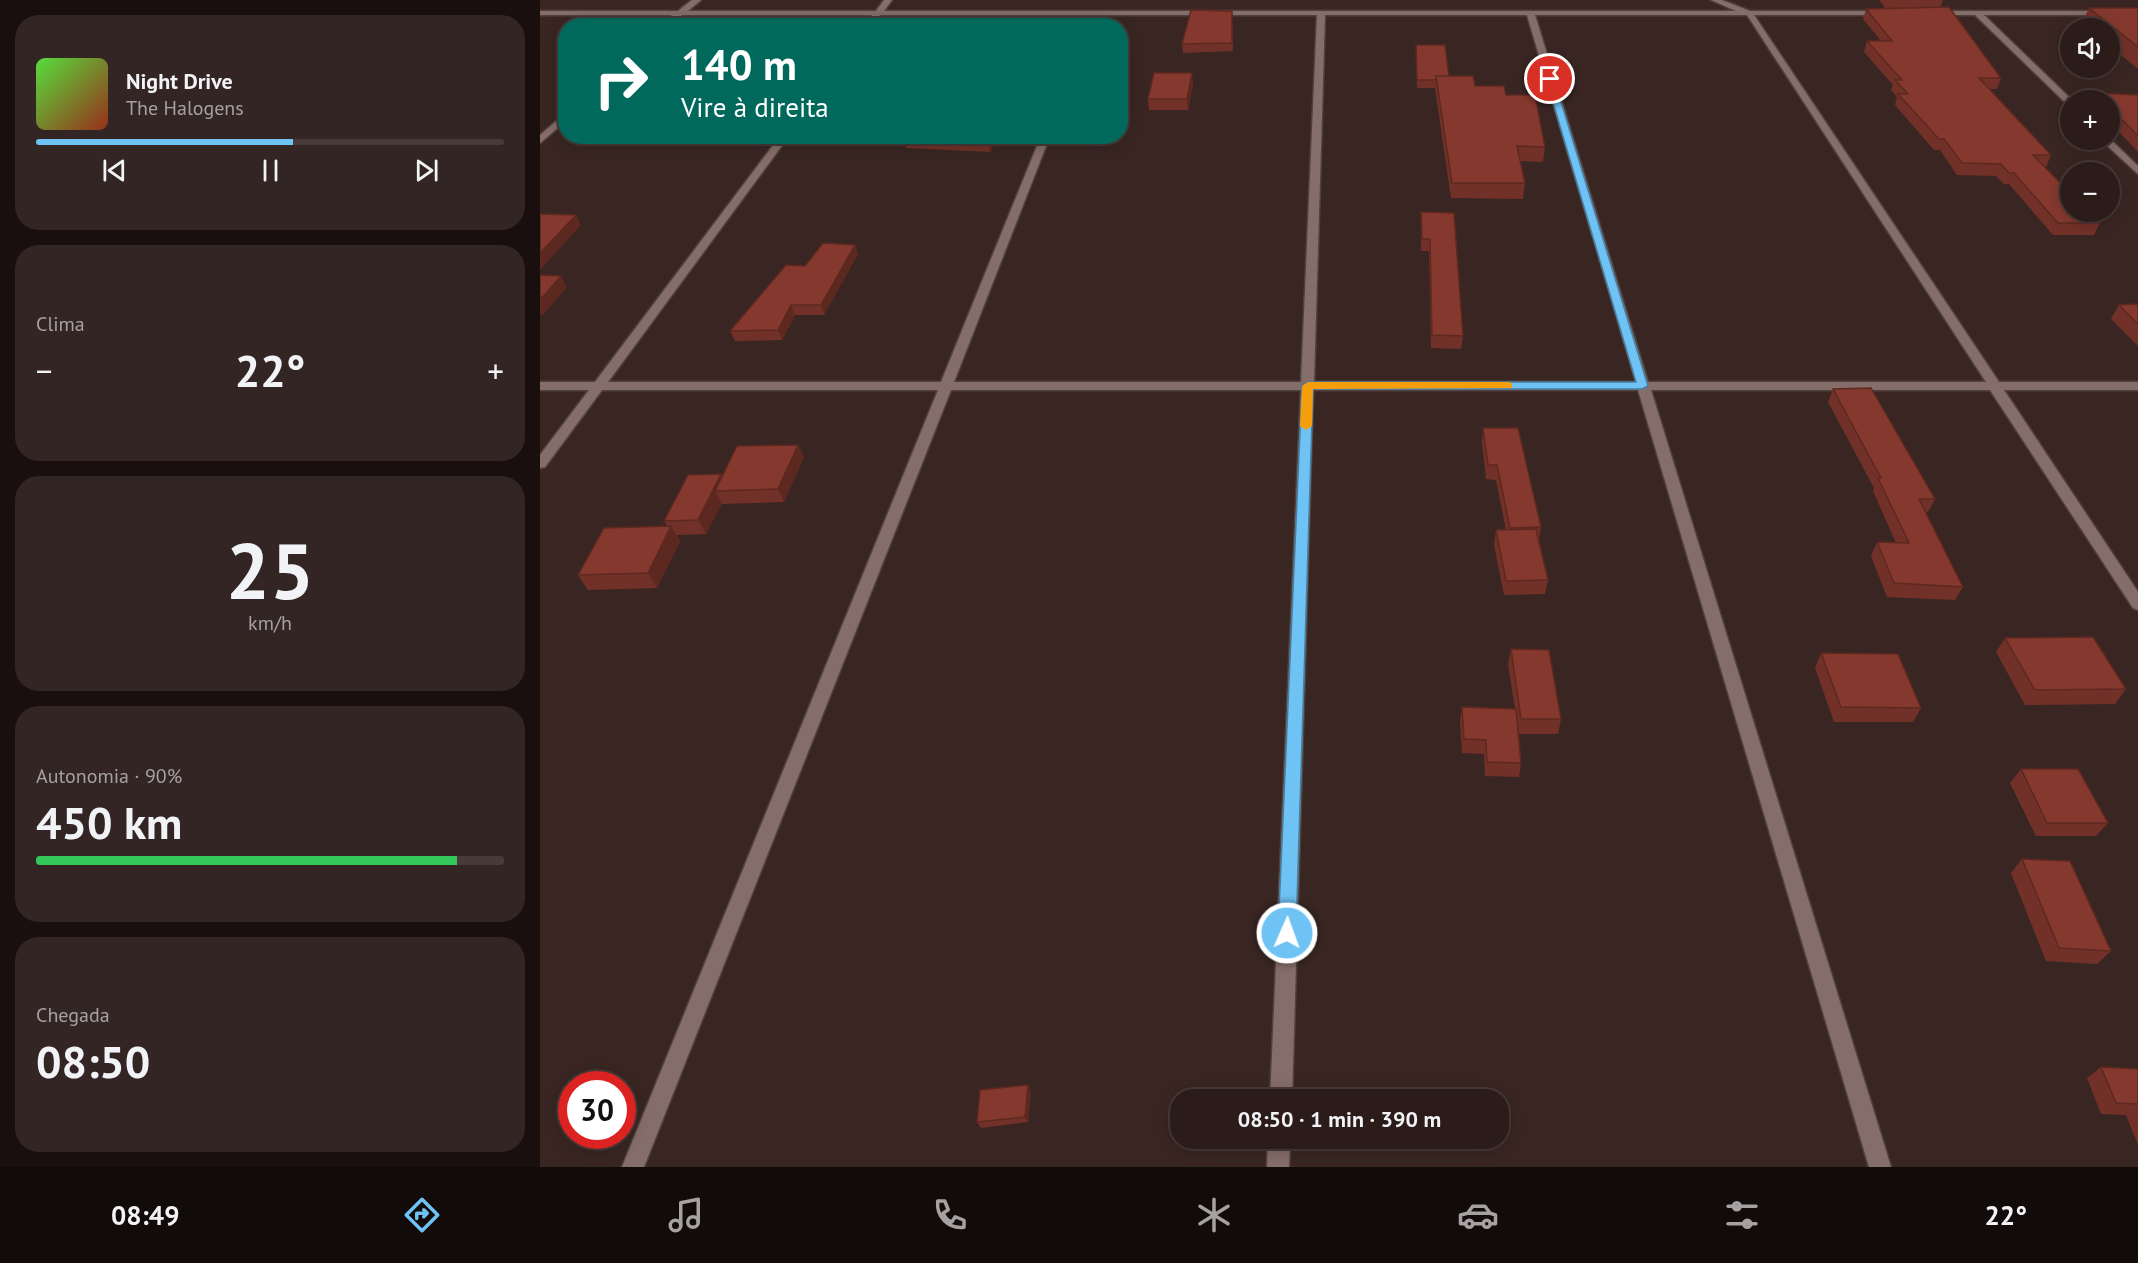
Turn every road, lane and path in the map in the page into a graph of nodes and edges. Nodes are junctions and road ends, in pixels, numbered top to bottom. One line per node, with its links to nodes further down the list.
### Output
1 (697, 0): 18 (street)
2 (888, 0): 6 (street)
3 (1175, 0): 8 (street)
4 (1715, 0): 11 (street)
5 (1864, 0): 12 (street)
6 (877, 13): 7 (street); 18 (street); 20 (street)
7 (1095, 13): 8 (street); 21 (street)
8 (1170, 13): 9 (street)
9 (1322, 13): 10 (street); 32 (street)
10 (1530, 13): 11 (street); 33 (street)
11 (1749, 13): 12 (street); 34 (street)
12 (1876, 13): 13 (street)
13 (1898, 13)
14 (1920, 13): 15 (street)
15 (1977, 13): 16 (street); 22 (street)
16 (2138, 13)
17 (540, 14): 18 (street)
18 (676, 14): 19 (street)
19 (672, 18)
20 (874, 18)
21 (1093, 18)
22 (2060, 94)
23 (558, 123): 24 (street)
24 (540, 140)
25 (779, 144): 30 (street)
26 (1043, 144): 31 (street)
27 (2116, 150): 28 (street)
28 (2138, 171)
29 (540, 386): 30 (street)
30 (599, 386): 31 (street); 36 (street)
31 (946, 386): 32 (street); 40 (street)
32 (1308, 386): 33 (street); 38 (street)
33 (1642, 386): 34 (street); 42 (street)
34 (1995, 386): 35 (street); 37 (street)
35 (2138, 386)
36 (540, 464)
37 (2138, 604)
38 (1281, 1089)
39 (1279, 1149): 41 (street)
40 (633, 1167)
41 (1278, 1167)
42 (1880, 1167)

